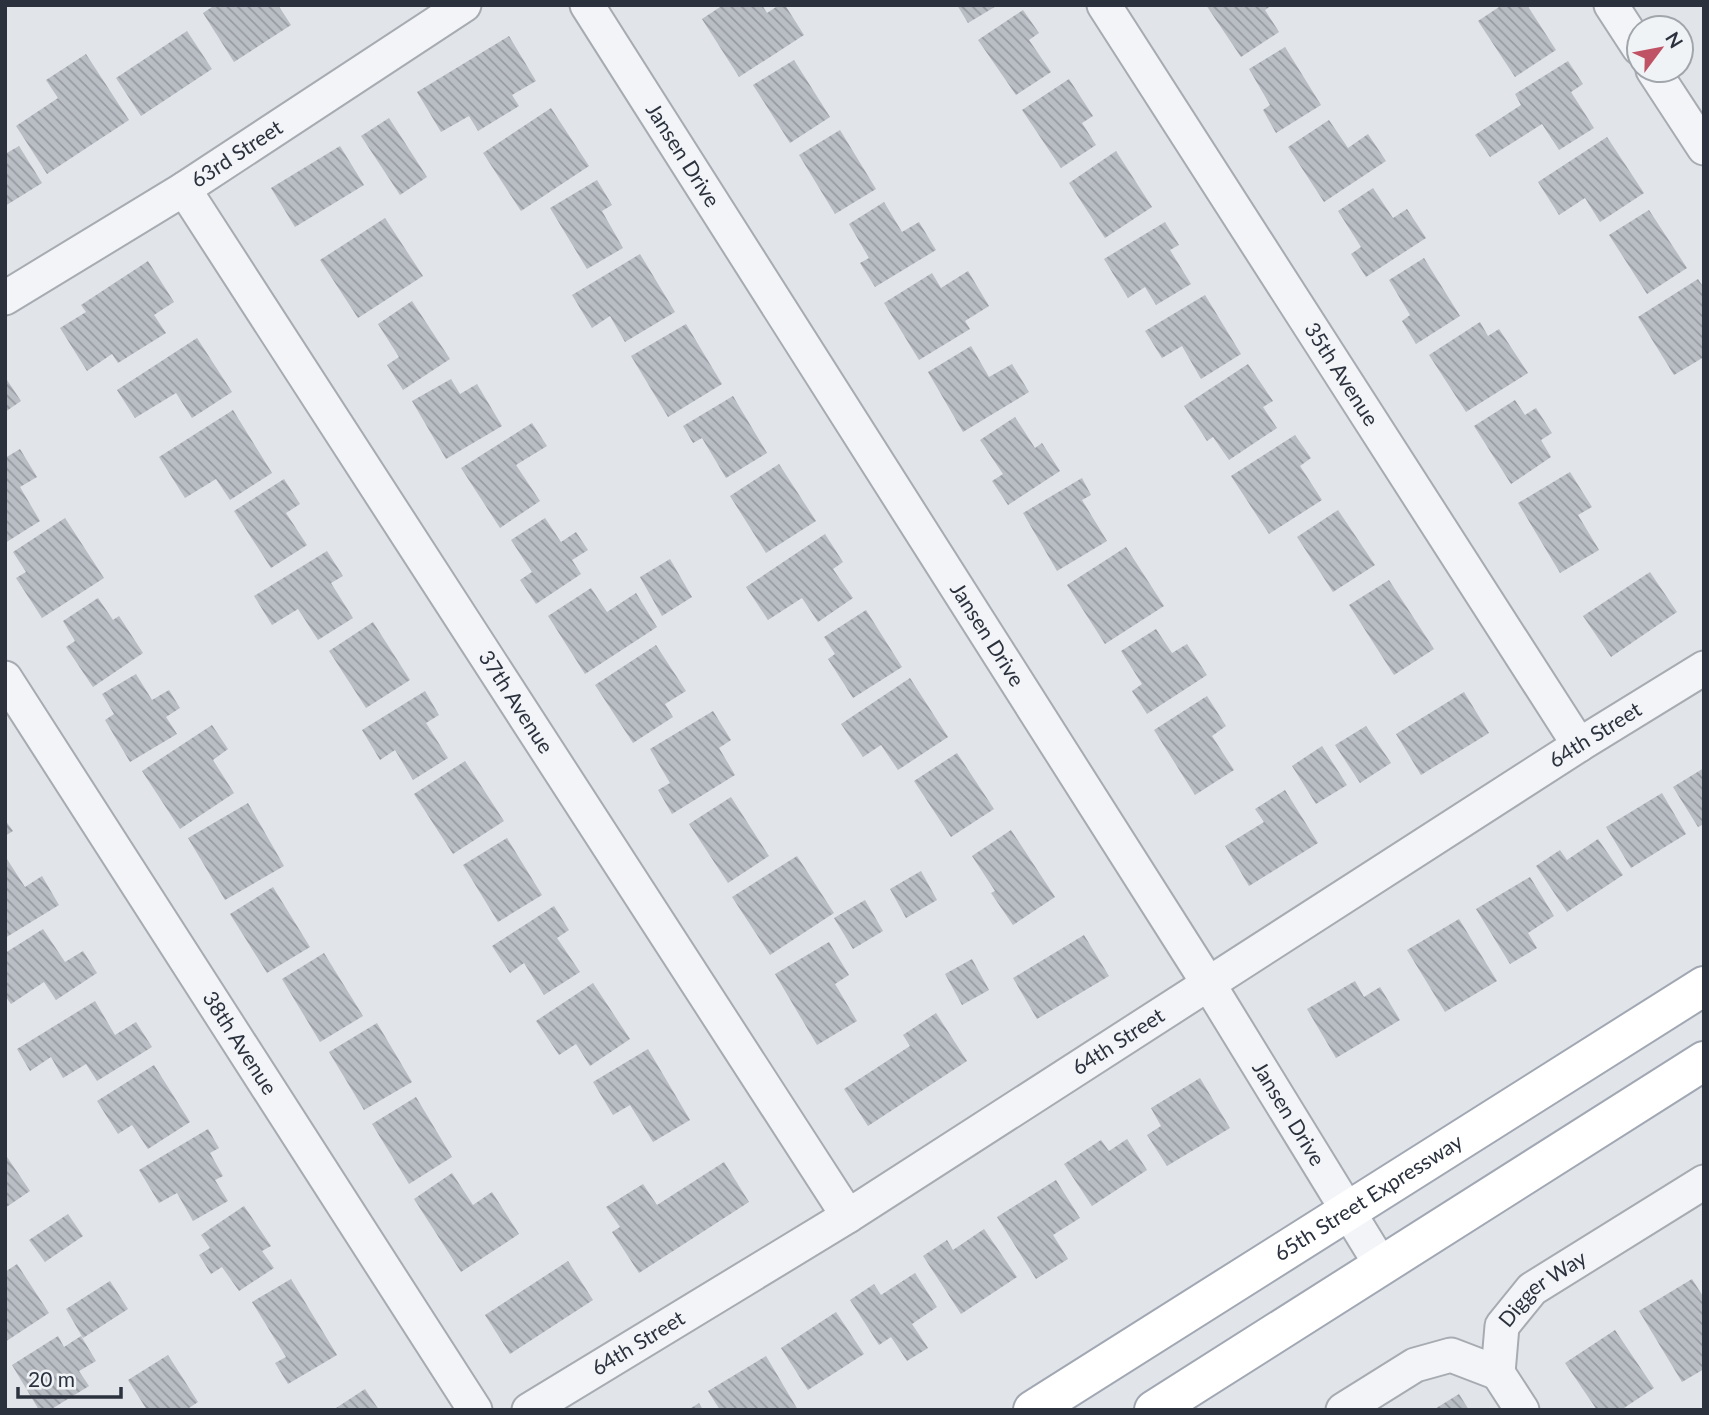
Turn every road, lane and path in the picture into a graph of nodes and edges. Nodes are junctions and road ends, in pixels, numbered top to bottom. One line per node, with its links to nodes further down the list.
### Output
1 (464, 5): 8 (street, 63rd Street)
2 (587, 5): 13 (street, Jansen Drive)
3 (1104, 5): 12 (street, 35th Avenue)
4 (1611, 5): 5 (street)
5 (1625, 26)
6 (1662, 84): 7 (street)
7 (1704, 148)
8 (184, 189): 9 (street, 63rd Street); 18 (street, 37th Avenue)
9 (5, 298)
10 (1704, 668): 12 (street, 64th Street)
11 (5, 678): 21 (street, 38th Avenue)
12 (1578, 745): 13 (street, 64th Street)
13 (1208, 983): 17 (street, Jansen Drive); 18 (street, 64th Street)
14 (1704, 986): 17 (main road, 65th Street Expressway)
15 (1704, 1061): 19 (main road)
16 (1704, 1182): 20 (street, Digger Way)
17 (1348, 1212): 19 (street, Jansen Drive); 23 (main road, 65th Street Expressway)
18 (848, 1216): 22 (street, 64th Street)
19 (1381, 1265): 24 (main road)
20 (1499, 1373): 25 (street); 26 (street)
21 (475, 1410)
22 (529, 1410)
23 (1033, 1410)
24 (1154, 1410)
25 (1343, 1410)
26 (1522, 1410)

